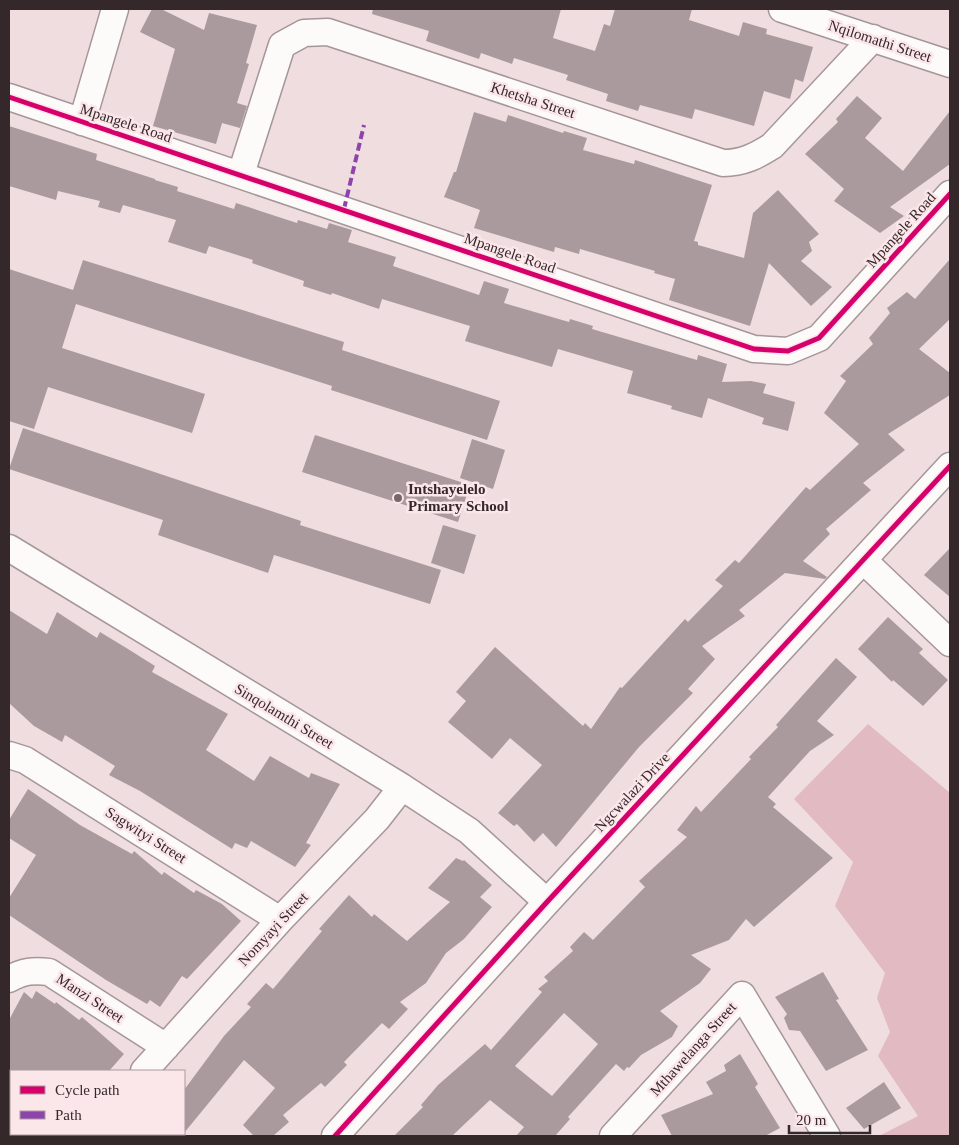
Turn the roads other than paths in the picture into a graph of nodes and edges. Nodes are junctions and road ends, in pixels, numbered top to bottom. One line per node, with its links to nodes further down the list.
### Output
1 (115, 9): 6 (street)
2 (782, 9): 3 (street, Nqilomathi Street)
3 (873, 38): 4 (street, Nqilomathi Street); 7 (street, Khetsha Street)
4 (950, 64)
5 (9, 97): 6 (street, Mpangele Road)
6 (82, 122): 7 (street, Mpangele Road)
7 (241, 174): 8 (street, Mpangele Road)
8 (950, 194)
9 (950, 466): 11 (street, Ngcwalazi Drive)
10 (9, 548): 14 (street, Sinqolamthi Street)
11 (863, 560): 12 (street); 15 (street, Ngcwalazi Drive)
12 (950, 643)
13 (9, 755): 16 (street, Sagwityi Street)
14 (402, 787): 15 (street, Sinqolamthi Street); 16 (street, Nomyayi Street)
15 (547, 902): 20 (street, Ngcwalazi Drive)
16 (280, 920): 18 (street, Nomyayi Street)
17 (9, 979): 18 (street, Manzi Street)
18 (166, 1047): 19 (street, Nomyayi Street)
19 (145, 1070)
20 (334, 1136)
21 (613, 1136): 22 (street, Mthawelanga Street)
22 (827, 1136)

